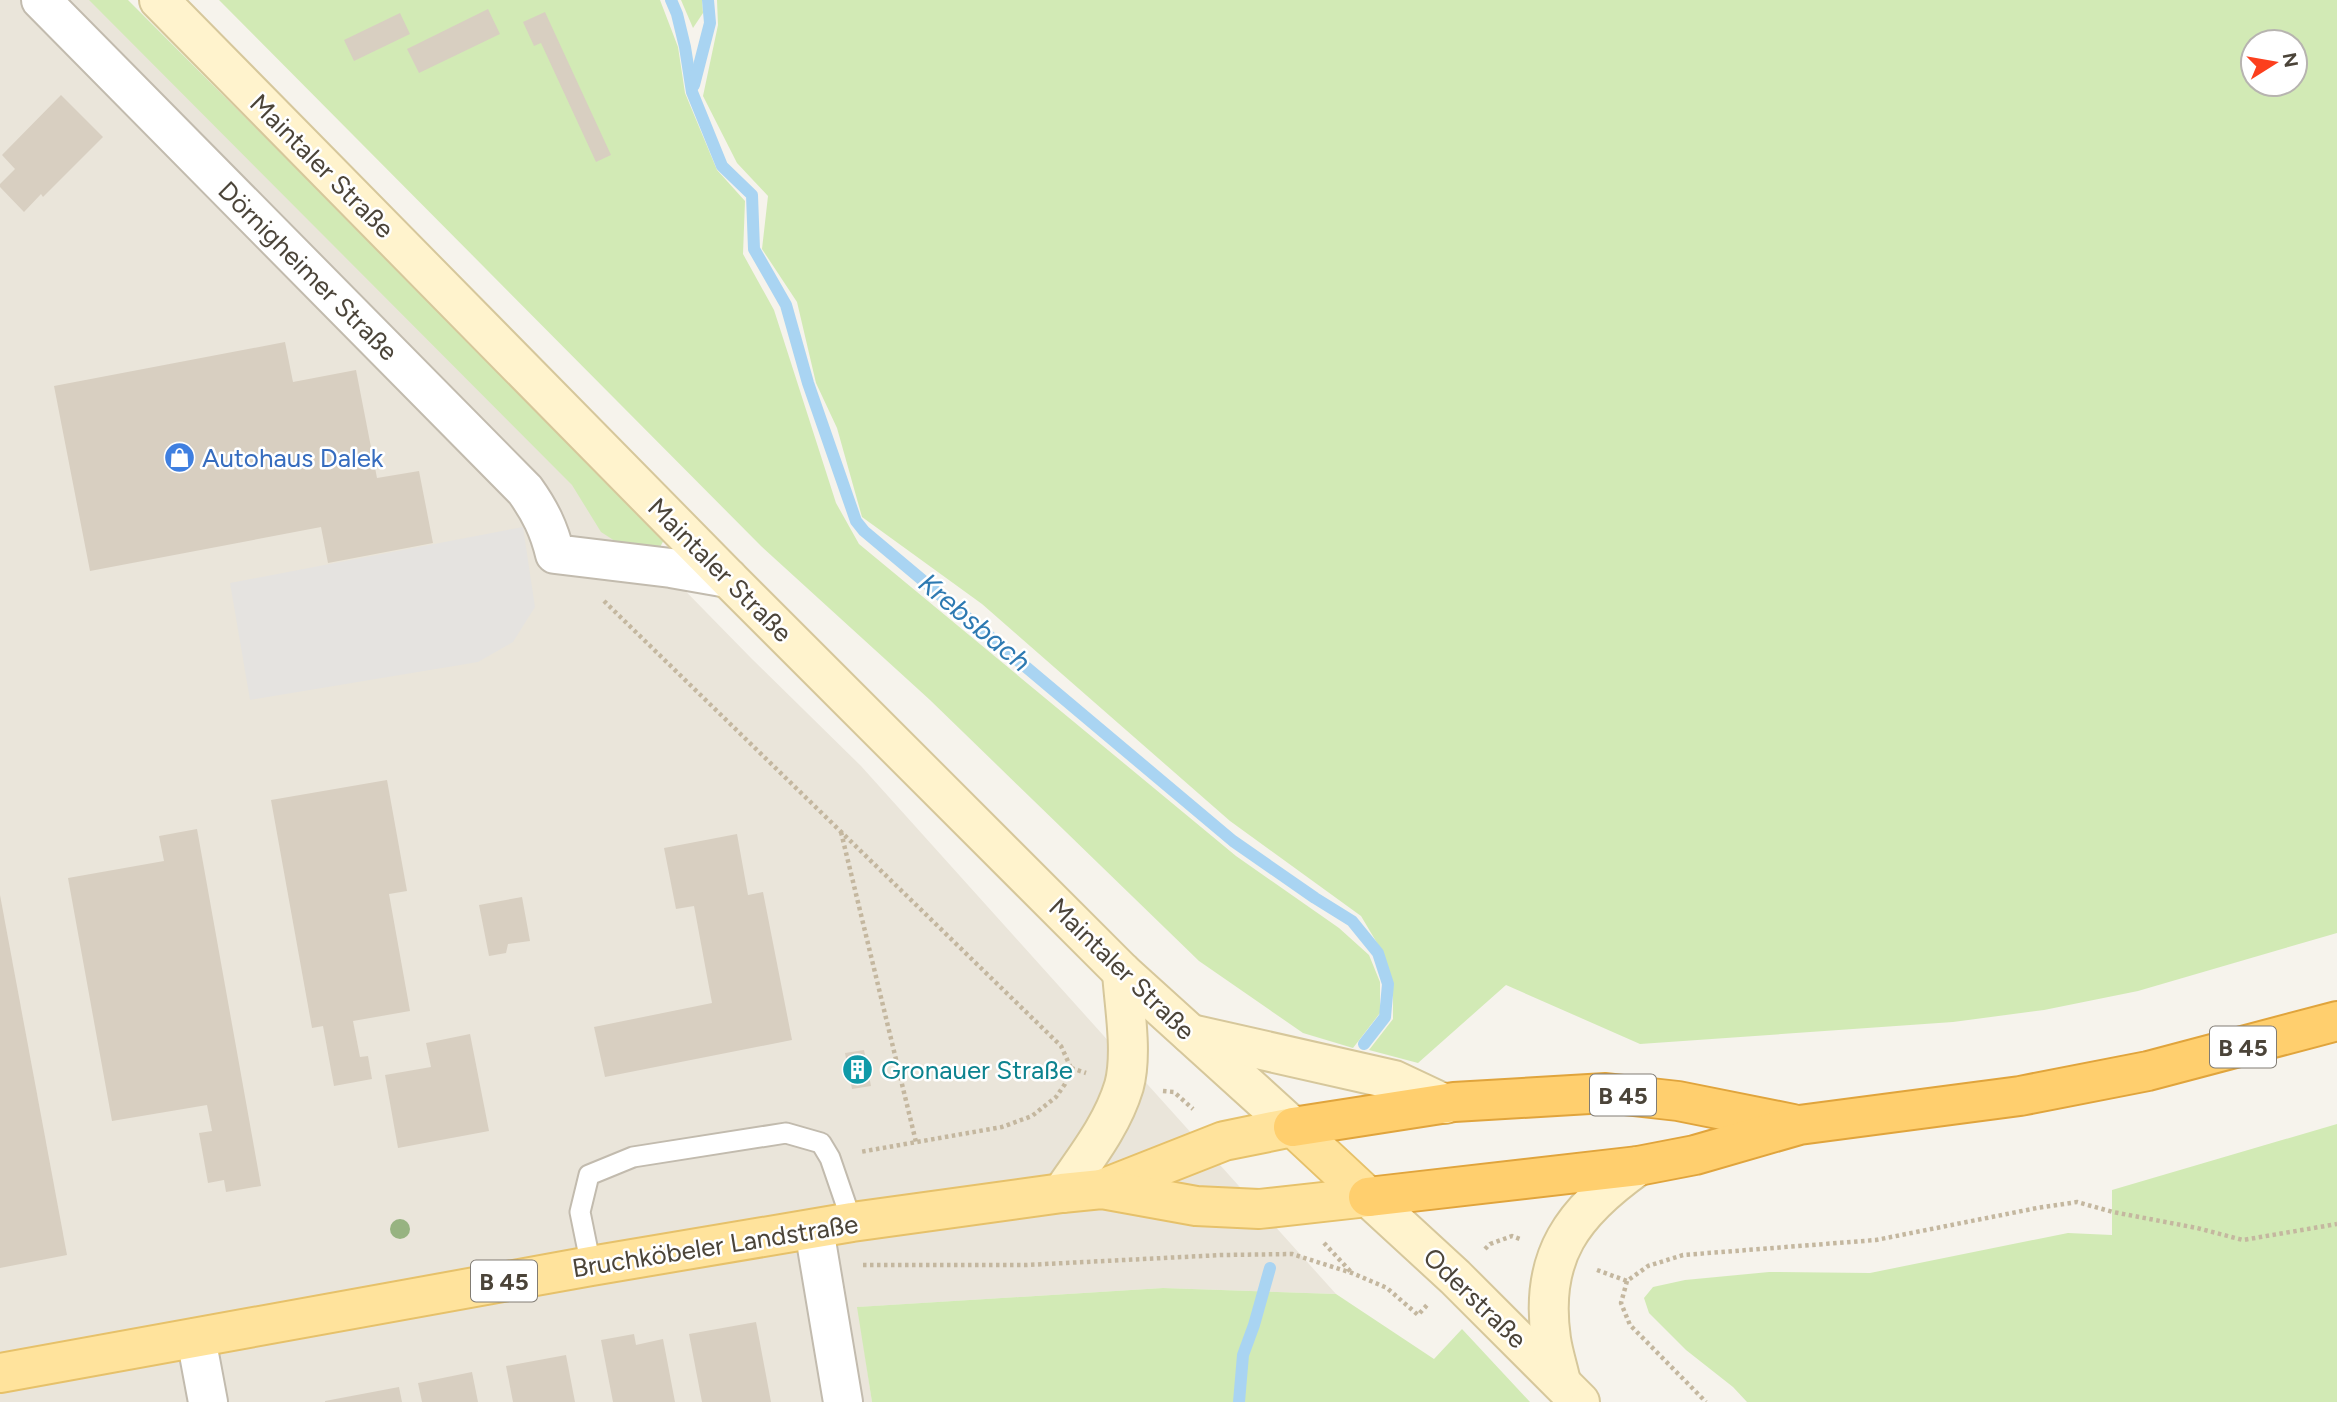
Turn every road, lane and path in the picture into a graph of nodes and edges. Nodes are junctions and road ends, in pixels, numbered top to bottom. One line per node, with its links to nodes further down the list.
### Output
1 (41, 0): 3 (street, Dörnigheimer Straße)
2 (159, 0): 3 (main road, Maintaler Straße)
3 (728, 578): 6 (main road, Maintaler Straße)
4 (596, 593): 5 (path)
5 (841, 831): 12 (path); 12 (path)
6 (1122, 972): 8 (main road, Maintaler Straße); 16 (main road)
7 (2337, 1021): 10 (highway, B 45)
8 (1189, 1033): 9 (main road); 11 (main road, Maintaler Straße)
9 (1445, 1104): 10 (highway, B 45); 11 (highway, B 45)
10 (1799, 1125): 14 (highway, B 45)
11 (1293, 1127): 15 (main road, Bruchköbeler Landstraße / B 45); 17 (main road)
12 (916, 1142): 13 (path)
13 (830, 1158): 18 (lane); 22 (lane)
14 (1638, 1166): 17 (highway, B 45); 21 (main road)
15 (1102, 1189): 16 (main road, Bruchköbeler Landstraße / B 45); 17 (main road, Bruchköbeler Landstraße / B 45)
16 (1062, 1193): 18 (main road, Bruchköbeler Landstraße / B 45)
17 (1368, 1197): 23 (main road, Oderstraße)
18 (852, 1222): 20 (main road, Bruchköbeler Landstraße / B 45)
19 (2337, 1224): 24 (path)
20 (814, 1228): 22 (main road, Bruchköbeler Landstraße / B 45); 23 (path); 29 (street)
21 (1556, 1256): 23 (path); 24 (path); 27 (main road)
22 (591, 1266): 25 (main road, Bruchköbeler Landstraße / B 45)
23 (1455, 1277): 27 (main road, Oderstraße)
24 (1627, 1281): 30 (path)
25 (195, 1338): 26 (main road, Bruchköbeler Landstraße / B 45); 28 (street)
26 (0, 1373)
27 (1571, 1392)
28 (208, 1402)
29 (843, 1402)
30 (1706, 1402)

